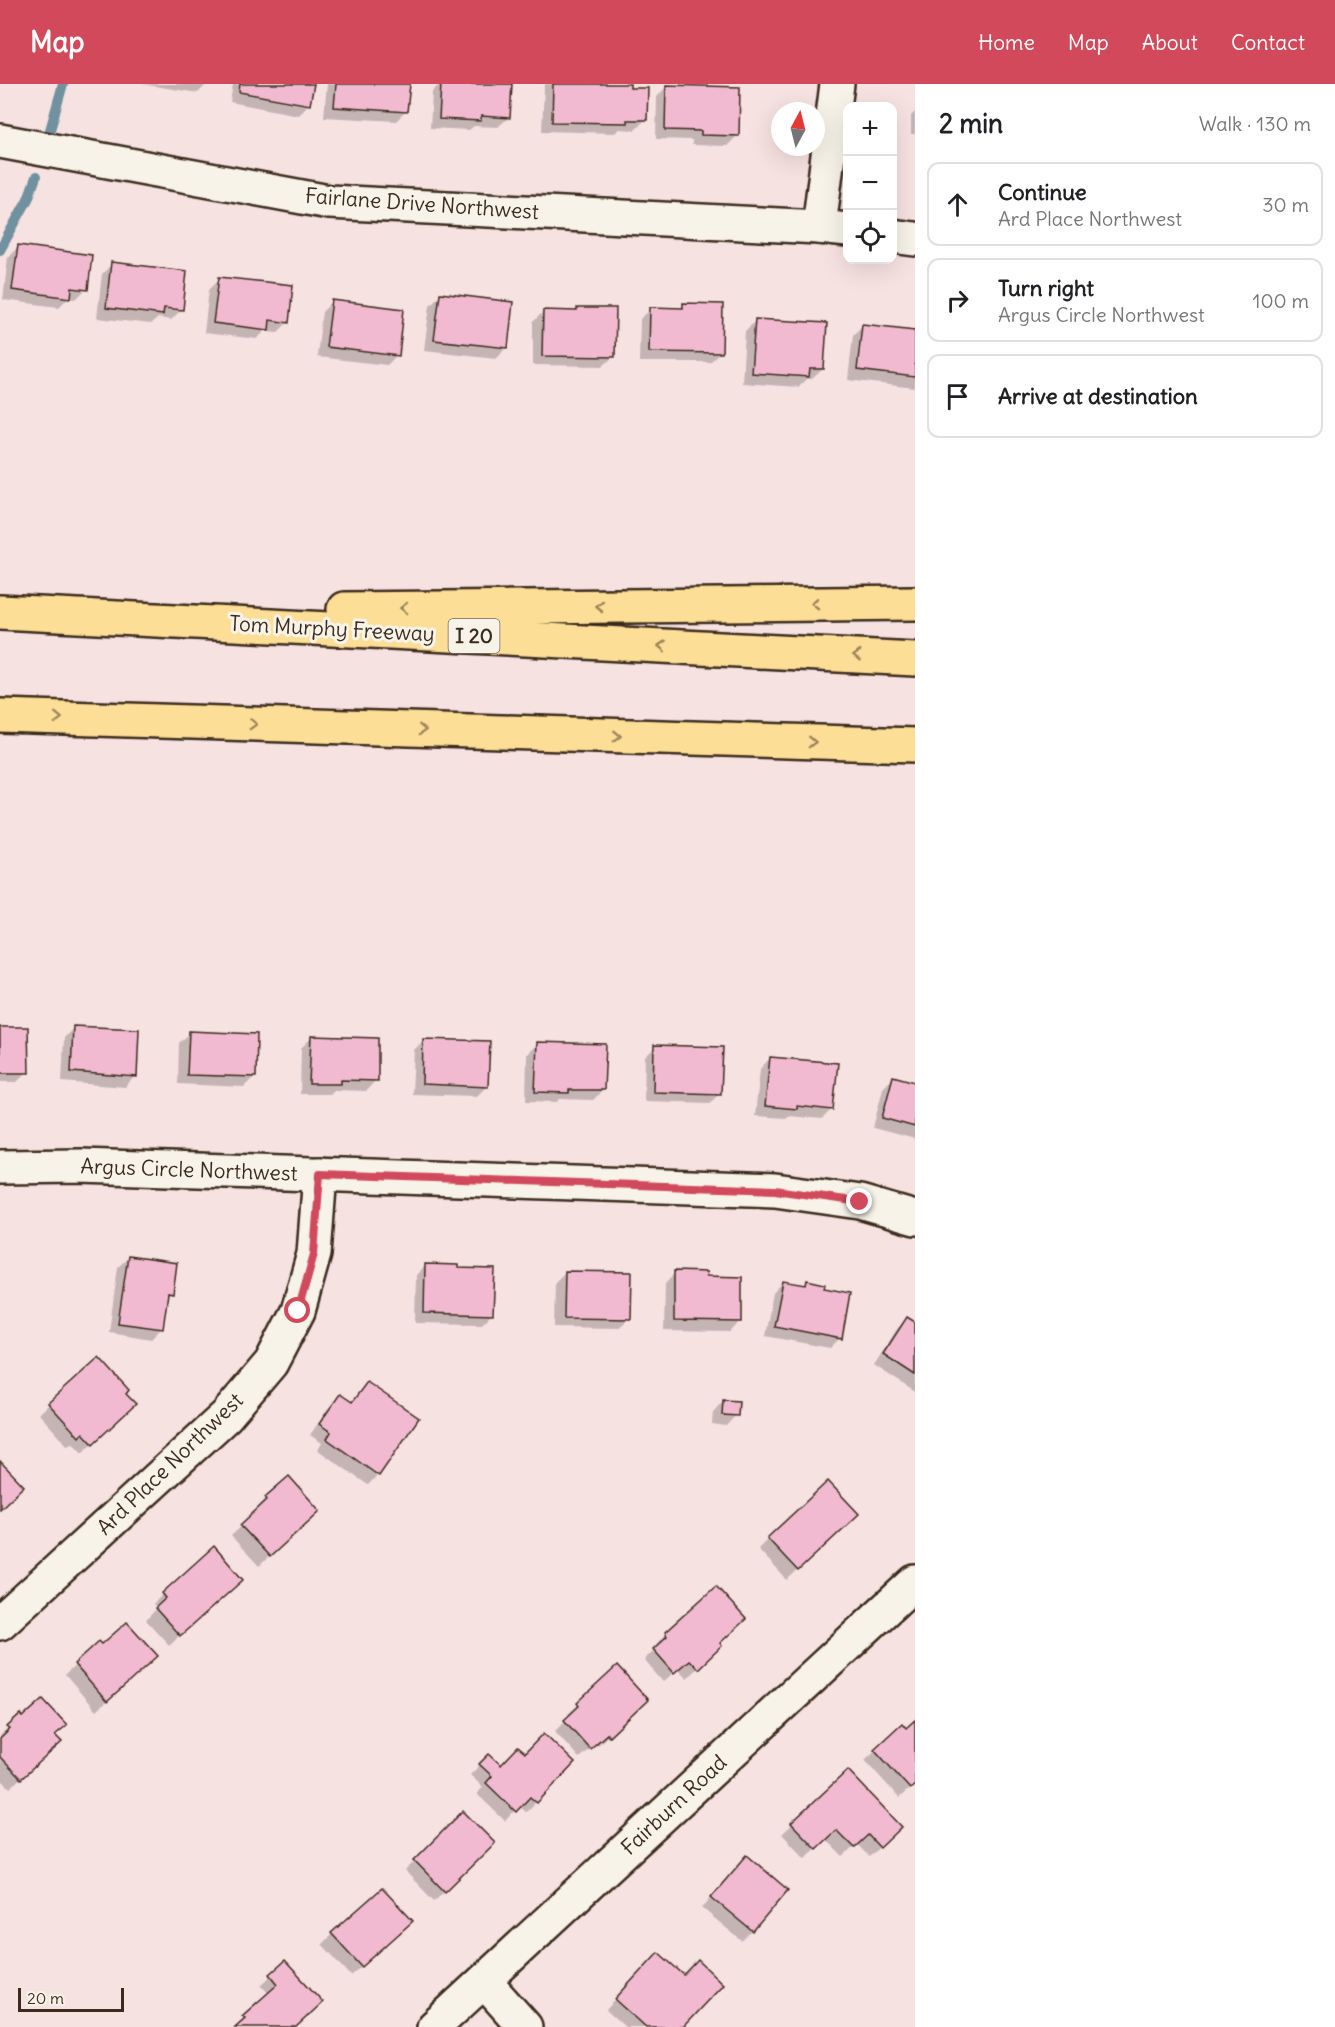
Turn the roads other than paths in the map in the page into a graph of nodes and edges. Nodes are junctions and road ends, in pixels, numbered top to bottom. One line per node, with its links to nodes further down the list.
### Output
1 (837, 84): 3 (street)
2 (0, 141): 3 (street, Fairlane Drive Northwest)
3 (833, 229)
4 (897, 237): 5 (street)
5 (915, 239)
6 (915, 603): 8 (highway, one-way to 8)
7 (0, 612): 8 (highway, Tom Murphy Freeway / I 20)
8 (33, 613): 9 (highway, Tom Murphy Freeway / I 20, one-way to 8)
9 (915, 659)
10 (0, 716): 11 (highway, one-way to 11)
11 (915, 745)
12 (0, 1167): 13 (street, Argus Circle Northwest)
13 (320, 1174): 14 (street, Argus Circle Northwest); 16 (street, Ard Place Northwest)
14 (915, 1218)
15 (915, 1582): 17 (street, Fairburn Road)
16 (0, 1623)
17 (484, 1981): 18 (street, Fairburn Road); 19 (street)
18 (434, 2027)
19 (525, 2027)

